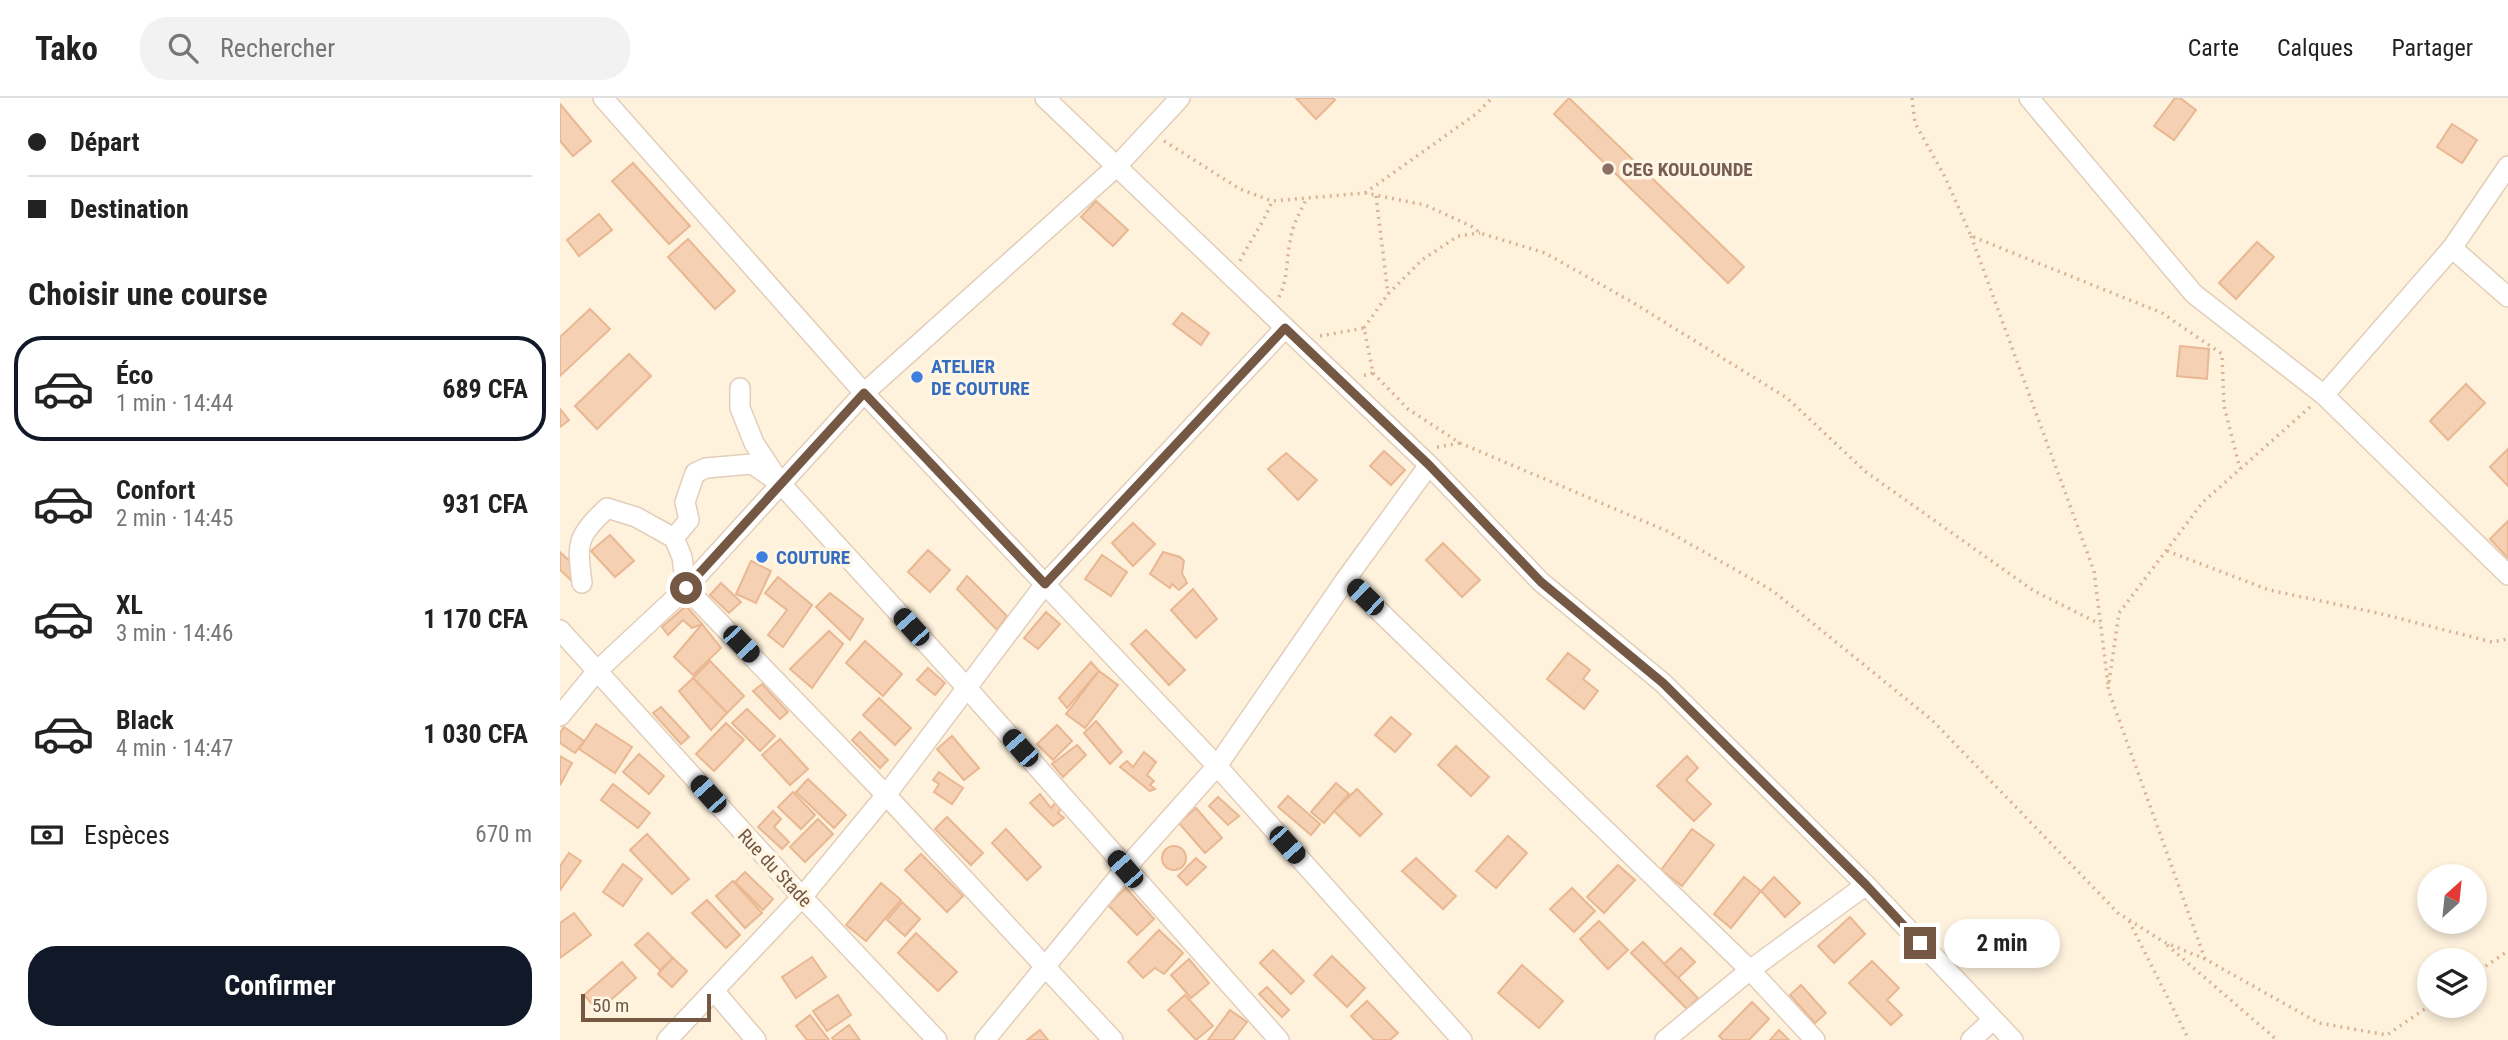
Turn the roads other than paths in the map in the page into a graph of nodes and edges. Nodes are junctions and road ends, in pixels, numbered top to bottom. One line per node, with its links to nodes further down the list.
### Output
1 (603, 98): 11 (street)
2 (1045, 98): 6 (street)
3 (1180, 98): 6 (street)
4 (2029, 98): 12 (street)
5 (2508, 166): 7 (street)
6 (1116, 167): 9 (street); 11 (street)
7 (2452, 248): 8 (street); 12 (street)
8 (2508, 297)
9 (1291, 334): 13 (street); 19 (street)
10 (740, 388): 14 (street)
11 (864, 393): 14 (street); 19 (street)
12 (2324, 395): 16 (street)
13 (1429, 465): 17 (street); 28 (street)
14 (781, 485): 15 (street); 20 (street); 23 (street)
15 (674, 538): 18 (street); 20 (street)
16 (2508, 575)
17 (1346, 579): 25 (street); 31 (street)
18 (582, 583)
19 (1045, 584): 23 (street); 25 (street)
20 (686, 588): 22 (street); 26 (street)
21 (560, 630): 22 (street, Rue du Stade)
22 (597, 671): 24 (street); 29 (street, Rue du Stade)
23 (967, 688): 26 (street); 27 (street)
24 (560, 716)
25 (1217, 766): 27 (street); 40 (street)
26 (886, 795): 29 (street); 30 (street)
27 (1125, 869): 30 (street); 39 (street)
28 (1866, 885): 31 (street); 33 (street)
29 (802, 897): 32 (street); 36 (street, Rue du Stade)
30 (1045, 965): 37 (street); 38 (street)
31 (1750, 970): 41 (street); 42 (street)
32 (715, 992): 34 (street); 35 (street)
33 (1993, 1020): 43 (street); 44 (street)
34 (667, 1040)
35 (757, 1040)
36 (937, 1040)
37 (985, 1040)
38 (1113, 1040)
39 (1279, 1040)
40 (1462, 1040)
41 (1665, 1040)
42 (1815, 1040)
43 (1971, 1040)
44 (2013, 1040)

